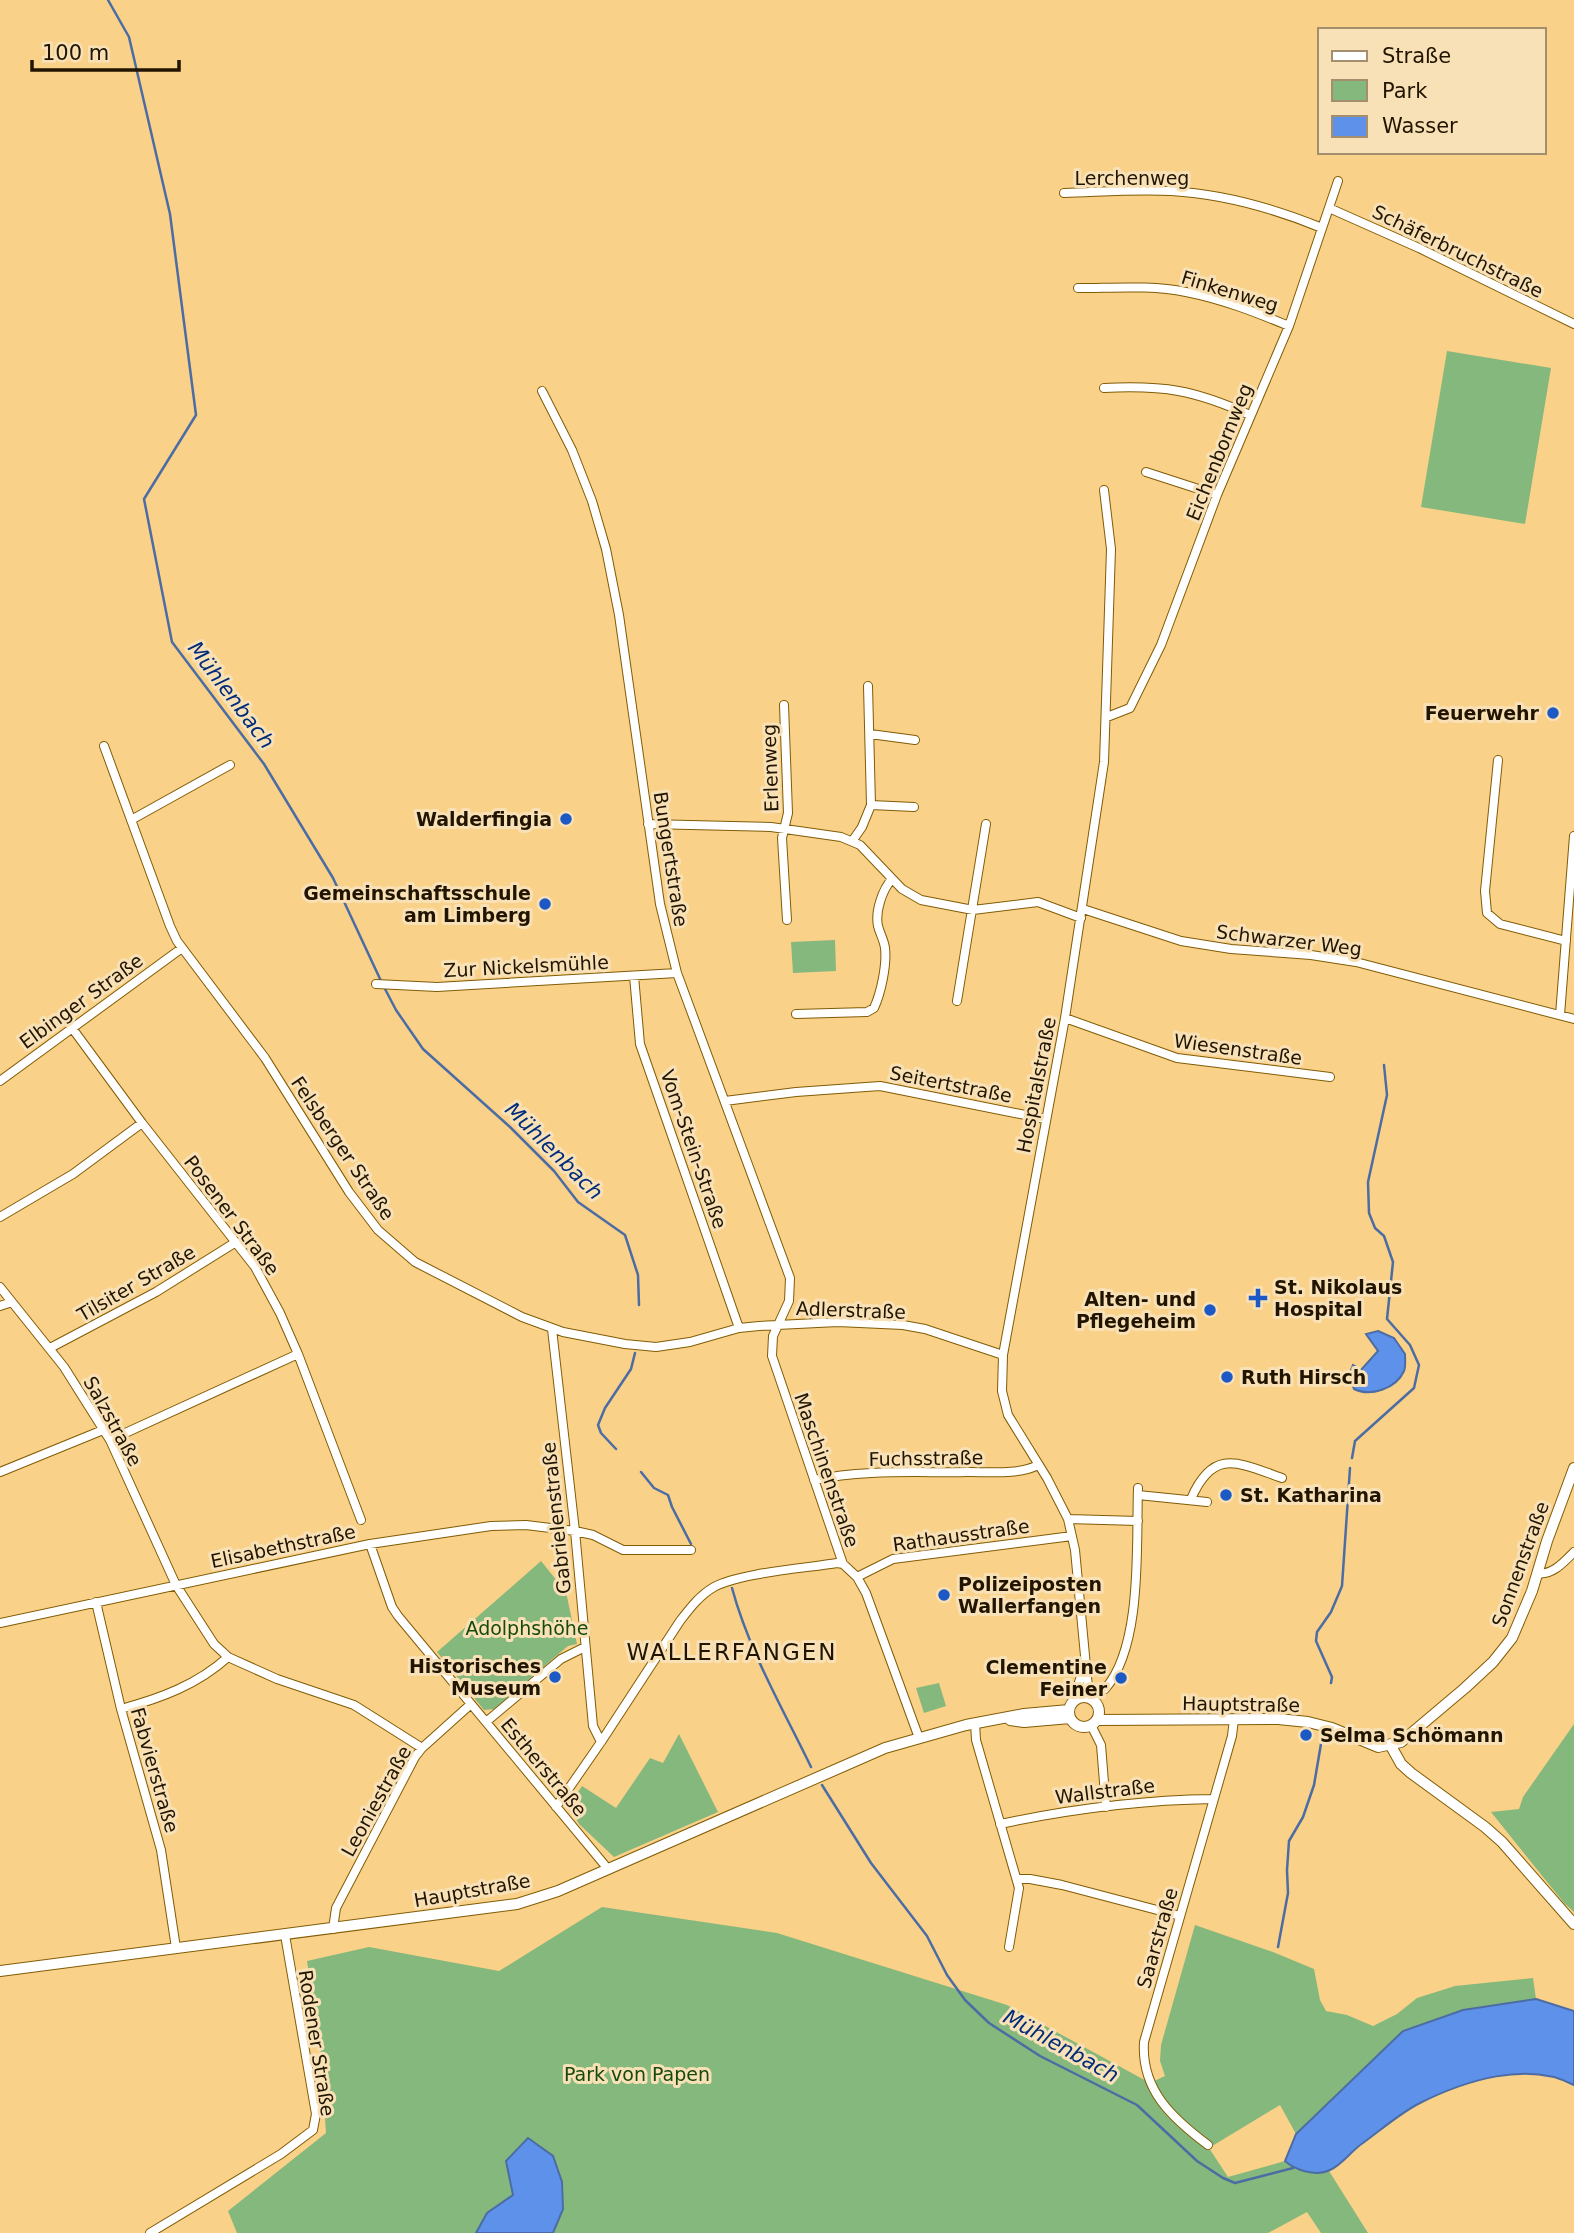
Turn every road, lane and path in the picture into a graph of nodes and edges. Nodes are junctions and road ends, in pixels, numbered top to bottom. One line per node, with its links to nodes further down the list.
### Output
1 (1338, 181): 3 (street, Eichenbornweg)
2 (1064, 193): 4 (street, Lerchenweg)
3 (1329, 208): 4 (street, Eichenbornweg); 6 (street, Schäferbruchstraße)
4 (1322, 228): 7 (street, Eichenbornweg)
5 (1078, 288): 7 (street, Finkenweg)
6 (1574, 324)
7 (1289, 326): 10 (street, Eichenbornweg)
8 (1104, 388): 10 (street)
9 (542, 391): 25 (street, Bungertstraße)
10 (1250, 415): 13 (street, Eichenbornweg)
11 (1146, 472): 13 (street)
12 (1104, 490): 16 (street, Hospitalstraße)
13 (1217, 495): 16 (street, Eichenbornweg)
14 (868, 686): 17 (street)
15 (784, 705): 27 (street, Erlenweg)
16 (1107, 717): 32 (street, Hospitalstraße)
17 (870, 734): 18 (street); 22 (street)
18 (915, 740)
19 (104, 746): 24 (street, Felsberger Straße)
20 (1498, 760): 34 (street)
21 (230, 765): 24 (street)
22 (871, 805): 23 (street); 29 (street)
23 (914, 807)
24 (131, 820): 35 (street, Felsberger Straße)
25 (648, 824): 27 (street); 36 (street, Bungertstraße)
26 (986, 824): 31 (street)
27 (786, 829): 29 (street); 33 (street, Erlenweg)
28 (1574, 836): 34 (street)
29 (853, 840): 30 (street, Schwarzer Weg)
30 (892, 879): 31 (street, Schwarzer Weg); 40 (street)
31 (973, 910): 32 (street, Schwarzer Weg); 39 (street)
32 (1082, 914): 41 (street, Schwarzer Weg); 42 (street, Hospitalstraße)
33 (787, 920)
34 (1566, 941): 41 (street)
35 (182, 948): 44 (street, Elbinger Straße); 57 (street, Felsberger Straße)
36 (677, 973): 37 (street, Zur Nickelsmühle); 47 (street, Bungertstraße)
37 (634, 976): 38 (street, Zur Nickelsmühle); 56 (street, Vom-Stein-Straße)
38 (376, 984)
39 (957, 1001)
40 (796, 1014)
41 (1560, 1015): 43 (street, Schwarzer Weg)
42 (1065, 1018): 45 (street, Wiesenstraße); 48 (street, Hospitalstraße)
43 (1574, 1019)
44 (72, 1028): 46 (street, Elbinger Straße); 49 (street, Posener Straße)
45 (1330, 1077)
46 (0, 1081)
47 (725, 1101): 48 (street, Seitertstraße); 55 (street, Bungertstraße)
48 (1045, 1119): 60 (street, Hospitalstraße)
49 (142, 1123): 50 (street); 51 (street, Posener Straße)
50 (0, 1217)
51 (236, 1242): 58 (street, Tilsiter Straße); 59 (street, Posener Straße)
52 (0, 1287): 53 (street, Salzstraße)
53 (12, 1301): 54 (street); 58 (street, Salzstraße)
54 (0, 1306)
55 (778, 1324): 56 (street, Felsberger Straße); 60 (street, Adlerstraße); 67 (street, Maschinenstraße)
56 (739, 1328): 57 (street, Felsberger Straße)
57 (552, 1329): 73 (street, Gabrielenstraße)
58 (50, 1348): 61 (street, Salzstraße)
59 (298, 1354): 62 (street); 71 (street, Posener Straße)
60 (1003, 1355): 63 (street, Hospitalstraße)
61 (103, 1430): 62 (street, Salzstraße); 65 (street)
62 (110, 1440): 81 (street, Salzstraße)
63 (1038, 1465): 67 (street, Fuchsstraße); 70 (street, Hospitalstraße)
64 (1574, 1468): 79 (main road, Sonnenstraße)
65 (0, 1472)
66 (1282, 1478): 68 (street)
67 (814, 1480): 78 (street, Maschinenstraße)
68 (1191, 1499): 69 (street); 72 (street)
69 (1207, 1502)
70 (1068, 1519): 72 (street); 74 (street, Hospitalstraße)
71 (361, 1520)
72 (1138, 1521): 86 (street)
73 (575, 1531): 75 (street, Elisabethstraße); 76 (street, Elisabethstraße); 84 (street, Gabrielenstraße)
74 (1072, 1536): 80 (street, Rathausstraße); 87 (street, Hospitalstraße)
75 (370, 1544): 81 (street, Elisabethstraße); 88 (street, Estherstraße)
76 (691, 1550)
77 (1574, 1552): 79 (street)
78 (843, 1564): 80 (street, Maschinenstraße); 96 (street)
79 (1537, 1573): 97 (main road, Sonnenstraße)
80 (857, 1577): 95 (street, Maschinenstraße)
81 (176, 1585): 82 (street, Elisabethstraße); 85 (street, Salzstraße)
82 (96, 1602): 83 (street, Elisabethstraße); 89 (street, Fabvierstraße)
83 (0, 1623)
84 (585, 1647): 93 (street); 96 (street, Gabrielenstraße)
85 (228, 1657): 89 (street); 98 (street)
86 (1105, 1689)
87 (1084, 1698): 90 (main road); 91 (main road)
88 (471, 1704): 93 (street, Estherstraße); 98 (street, Leoniestraße)
89 (121, 1709): 110 (street, Fabvierstraße)
90 (1070, 1714): 91 (main road); 94 (main road, Hauptstraße)
91 (1096, 1719): 92 (main road, Hauptstraße); 101 (street)
92 (1234, 1719): 97 (main road, Hauptstraße); 99 (street, Saarstraße)
93 (486, 1721): 100 (street, Estherstraße)
94 (975, 1723): 95 (main road, Hauptstraße); 102 (street)
95 (919, 1738): 103 (main road, Hauptstraße)
96 (601, 1742): 100 (street)
97 (1391, 1746): 106 (main road)
98 (422, 1748): 107 (street, Leoniestraße)
99 (1213, 1799): 101 (street, Wallstraße); 105 (street, Saarstraße)
100 (556, 1807): 103 (street, Estherstraße)
101 (1106, 1807): 102 (street, Wallstraße)
102 (1000, 1824): 104 (street)
103 (608, 1869): 107 (main road, Hauptstraße)
104 (1017, 1880): 105 (street); 109 (street)
105 (1180, 1916): 112 (street, Saarstraße)
106 (1574, 1924)
107 (333, 1929): 108 (main road, Hauptstraße)
108 (285, 1935): 110 (main road, Hauptstraße); 113 (street, Rodener Straße)
109 (1009, 1947)
110 (176, 1948): 111 (main road, Hauptstraße)
111 (0, 1971)
112 (1208, 2145)
113 (150, 2233)

